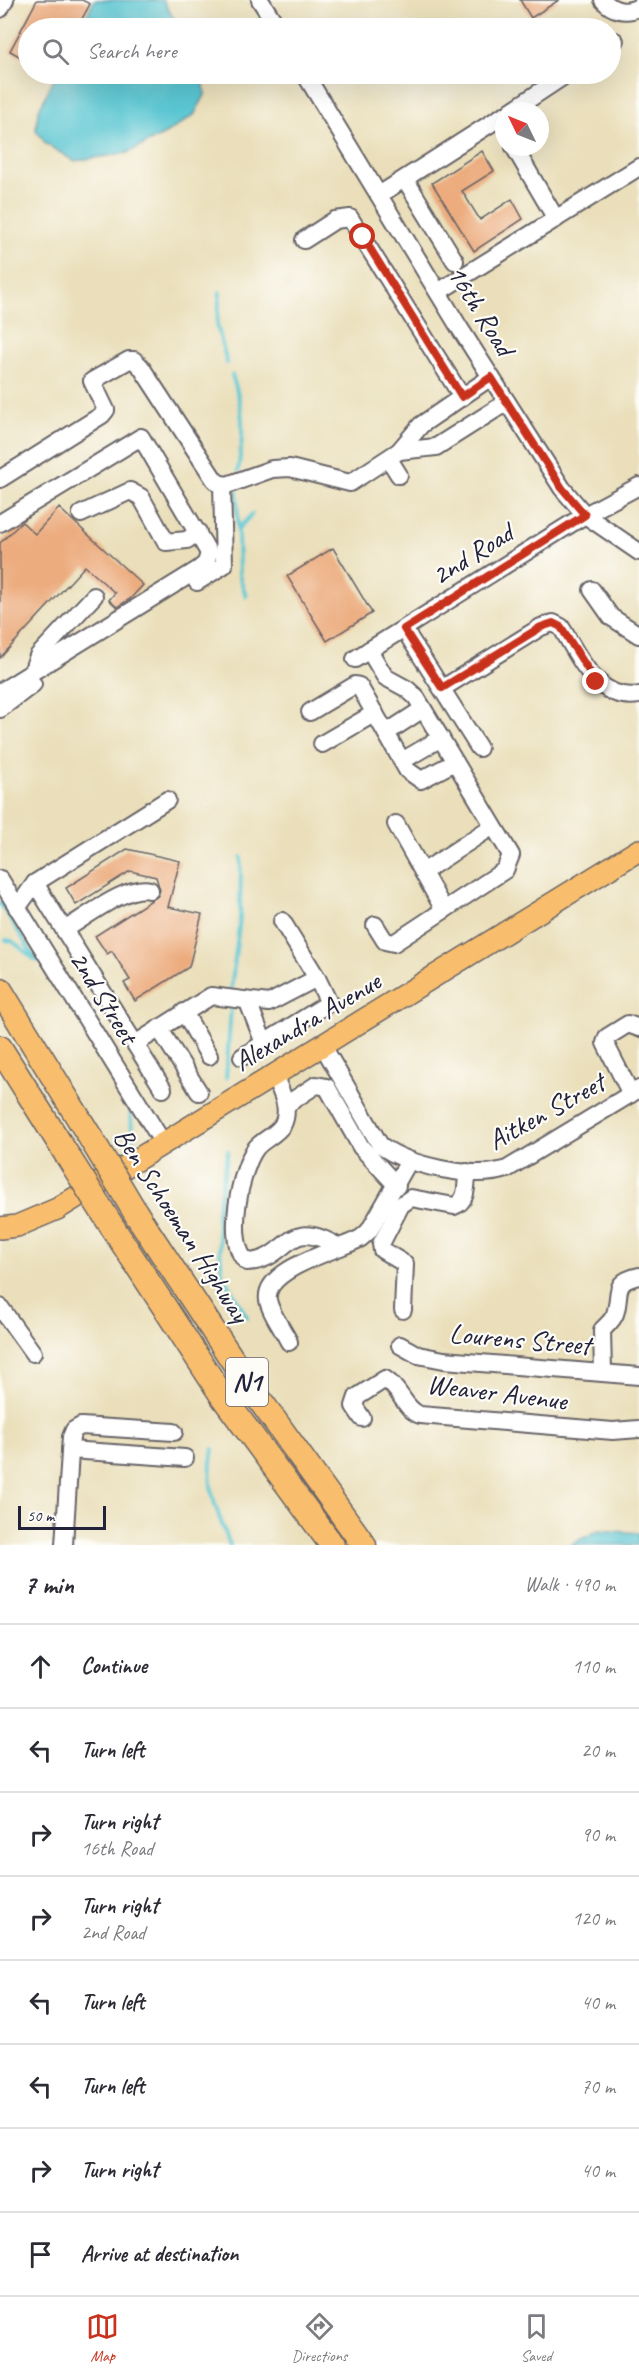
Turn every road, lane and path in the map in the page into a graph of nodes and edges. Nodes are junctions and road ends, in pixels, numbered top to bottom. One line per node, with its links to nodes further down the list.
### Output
1 (5, 0): 5 (street)
2 (260, 0): 6 (street)
3 (603, 0): 4 (street)
4 (639, 7)
5 (0, 9)
6 (272, 18)
7 (311, 84): 14 (street, 16th Road)
8 (553, 84): 9 (street)
9 (528, 102)
10 (495, 124): 13 (street)
11 (518, 156): 15 (street)
12 (639, 167): 15 (street)
13 (405, 179): 14 (street); 17 (street)
14 (379, 195): 18 (street, 16th Road)
15 (556, 219): 18 (street)
16 (304, 240): 20 (street)
17 (455, 261)
18 (438, 292): 19 (street, 16th Road)
19 (491, 377): 20 (street); 21 (street, 16th Road)
20 (462, 397): 22 (street)
21 (507, 402): 22 (street); 30 (street, 16th Road)
22 (394, 455): 24 (street); 26 (street)
23 (639, 473): 28 (street, 2nd Road)
24 (399, 475)
25 (0, 479): 26 (street)
26 (222, 484): 44 (street)
27 (639, 486): 28 (street, 2nd Road)
28 (620, 496): 30 (street, 2nd Road)
29 (81, 514): 32 (street)
30 (585, 515): 33 (street, 16th Road); 36 (street, 2nd Road)
31 (0, 523): 32 (street)
32 (198, 532): 40 (street)
33 (639, 552)
34 (592, 590): 37 (street)
35 (94, 596): 40 (street)
36 (404, 629): 38 (street, 2nd Road); 41 (street)
37 (639, 635)
38 (369, 650): 39 (street, 2nd Road); 45 (street)
39 (355, 659)
40 (31, 672): 42 (street)
41 (442, 688): 43 (street); 51 (street)
42 (0, 692)
43 (639, 695)
44 (0, 709)
45 (423, 709): 48 (street); 49 (street)
46 (310, 712): 47 (street)
47 (375, 713): 48 (street); 50 (street)
48 (386, 733): 52 (street)
49 (441, 738): 52 (street); 53 (street)
50 (322, 744)
51 (479, 748)
52 (402, 761): 53 (street)
53 (455, 762): 56 (street)
54 (167, 800): 60 (street)
55 (396, 824): 58 (street)
56 (493, 826): 58 (street); 63 (street)
57 (639, 850): 75 (main road, Alexandra Avenue)
58 (423, 872): 63 (street)
59 (0, 879): 62 (street, 2nd Street)
60 (35, 883): 62 (street); 66 (street)
61 (150, 890): 66 (street)
62 (17, 908): 86 (street, 2nd Street)
63 (444, 910): 65 (street)
64 (282, 921): 67 (street)
65 (375, 925)
66 (64, 930): 74 (street)
67 (316, 978): 69 (street); 73 (street)
68 (0, 990): 110 (highway, Ben Schoeman Highway / N1, bridge)
69 (248, 1002): 70 (street); 73 (street)
70 (184, 1012): 71 (street); 77 (street)
71 (159, 1028): 74 (street); 81 (street)
72 (639, 1028): 82 (street)
73 (264, 1043): 78 (street)
74 (135, 1044): 80 (street)
75 (323, 1046): 79 (main road, Alexandra Avenue); 84 (street, Aitken Street)
76 (0, 1047): 109 (highway, Ben Schoeman Highway / N1, bridge)
77 (209, 1056)
78 (242, 1057)
79 (274, 1075): 83 (street); 86 (main road, Alexandra Avenue)
80 (163, 1089)
81 (200, 1092)
82 (635, 1092): 89 (street, Aitken Street)
83 (286, 1105): 85 (street); 92 (street)
84 (362, 1114): 85 (street); 87 (street, Aitken Street)
85 (347, 1124): 87 (street)
86 (163, 1143): 91 (main road, Alexandra Avenue)
87 (373, 1149): 88 (street, Aitken Street); 90 (street)
88 (408, 1161): 89 (street, Aitken Street); 90 (street)
89 (467, 1172): 94 (street)
90 (397, 1186): 92 (street)
91 (0, 1228)
92 (339, 1247): 96 (street)
93 (639, 1276): 99 (street)
94 (403, 1310)
95 (1, 1311): 98 (street)
96 (289, 1342)
97 (400, 1345): 99 (street, Lourens Street)
98 (33, 1353)
99 (603, 1373): 100 (street, Lourens Street)
100 (639, 1376)
101 (362, 1418): 102 (street, Weaver Avenue)
102 (639, 1429)
103 (135, 1430): 104 (street); 105 (street); 106 (street)
104 (174, 1432)
105 (70, 1450): 106 (street); 108 (street)
106 (135, 1455): 107 (street)
107 (184, 1458)
108 (64, 1545)
109 (332, 1545)
110 (364, 1545)

